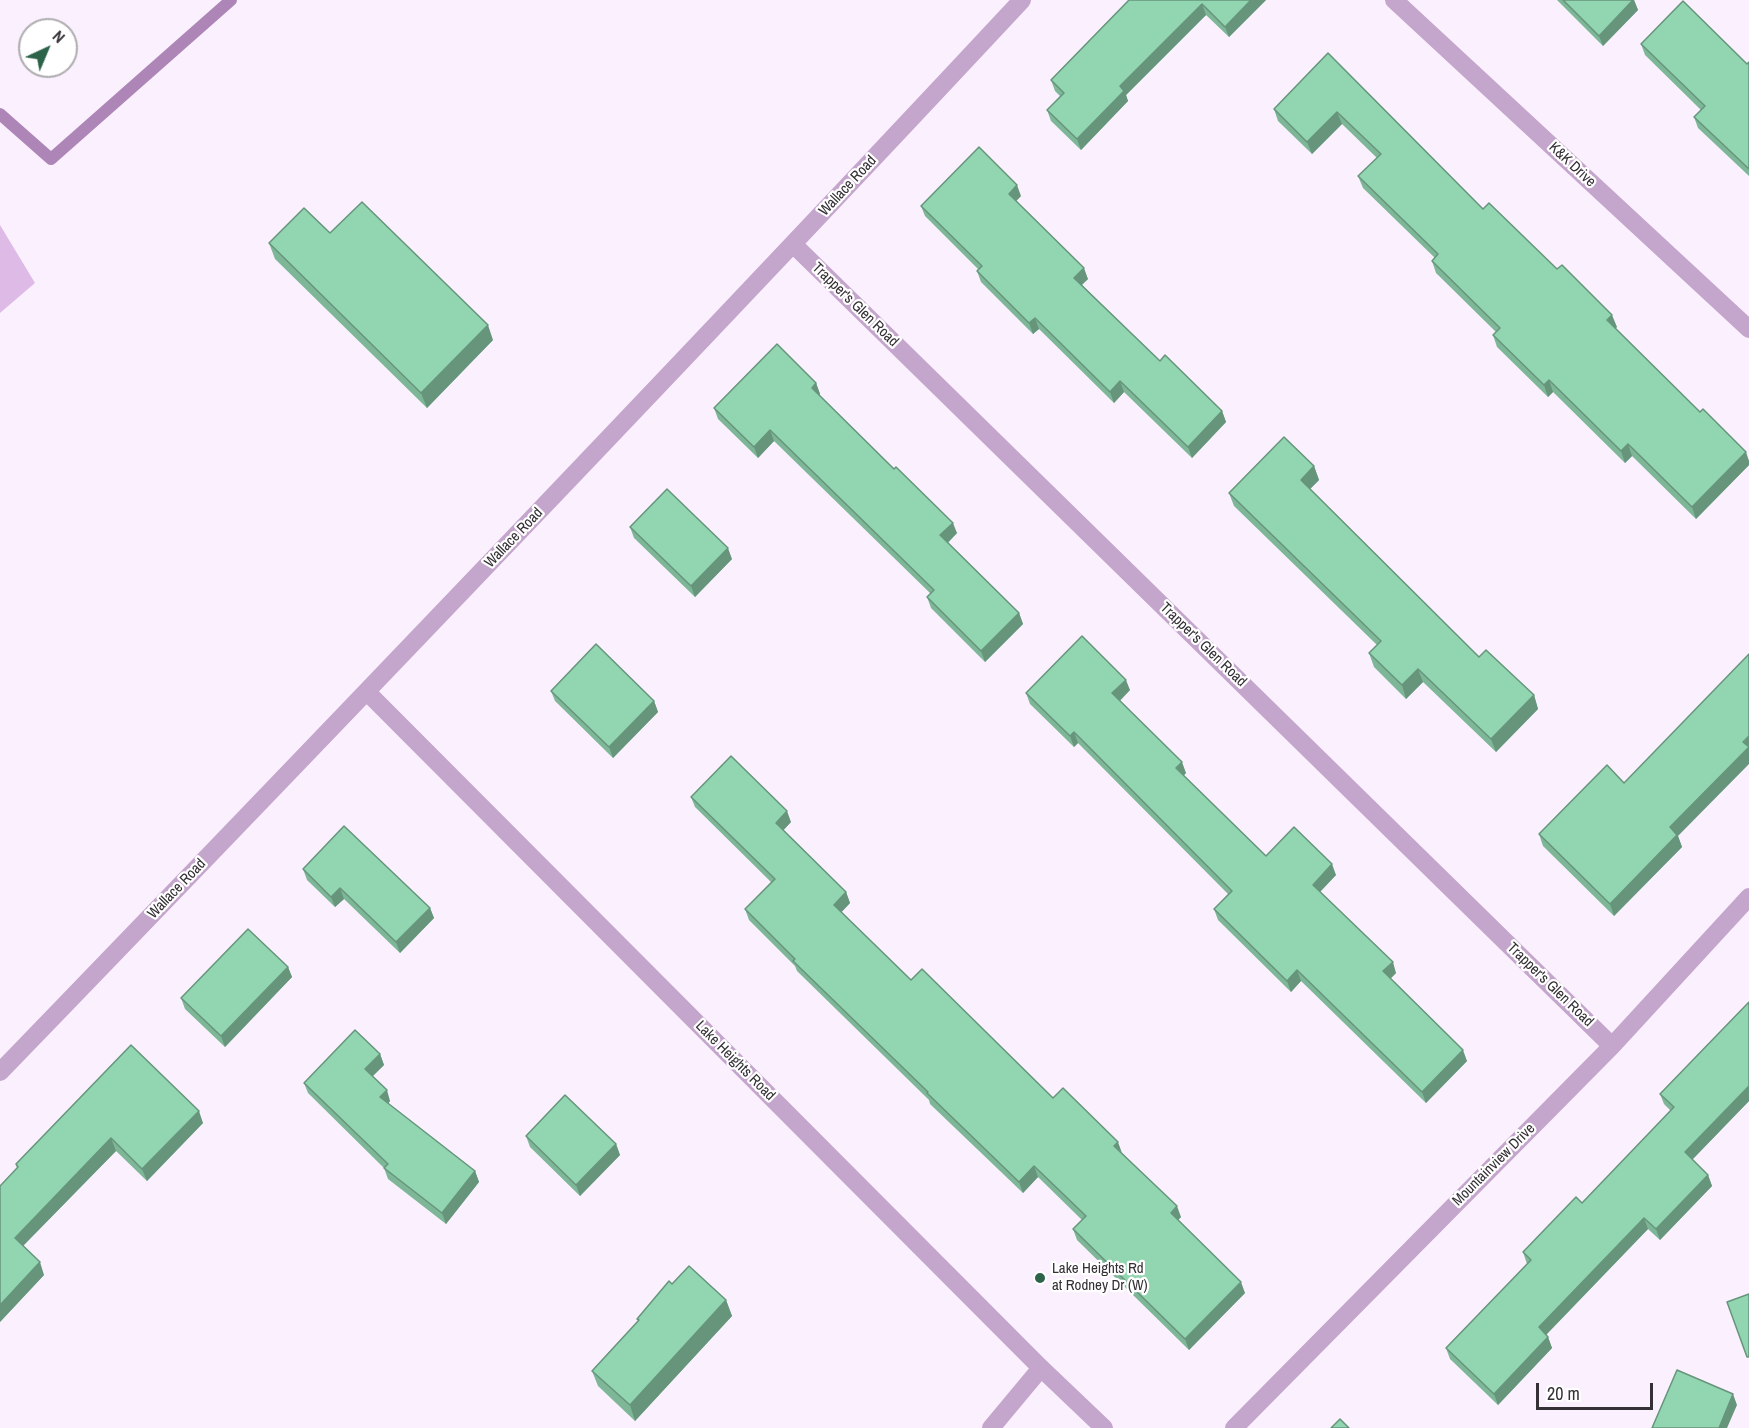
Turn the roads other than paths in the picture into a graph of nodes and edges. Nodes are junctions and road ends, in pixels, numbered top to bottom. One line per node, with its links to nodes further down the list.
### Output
1 (1022, 0): 3 (street, Wallace Road)
2 (1395, 0): 4 (street, K&K Drive)
3 (794, 244): 5 (street, Wallace Road); 7 (street, Trapper's Glen Road)
4 (1749, 329)
5 (367, 692): 8 (street, Wallace Road); 9 (street, Lake Heights Road)
6 (1749, 897): 7 (street, Mountainview Drive)
7 (1612, 1046): 12 (street, Mountainview Drive)
8 (0, 1072)
9 (1041, 1368): 10 (street); 11 (street, Lake Heights Road)
10 (991, 1428)
11 (1104, 1428)
12 (1234, 1428)

